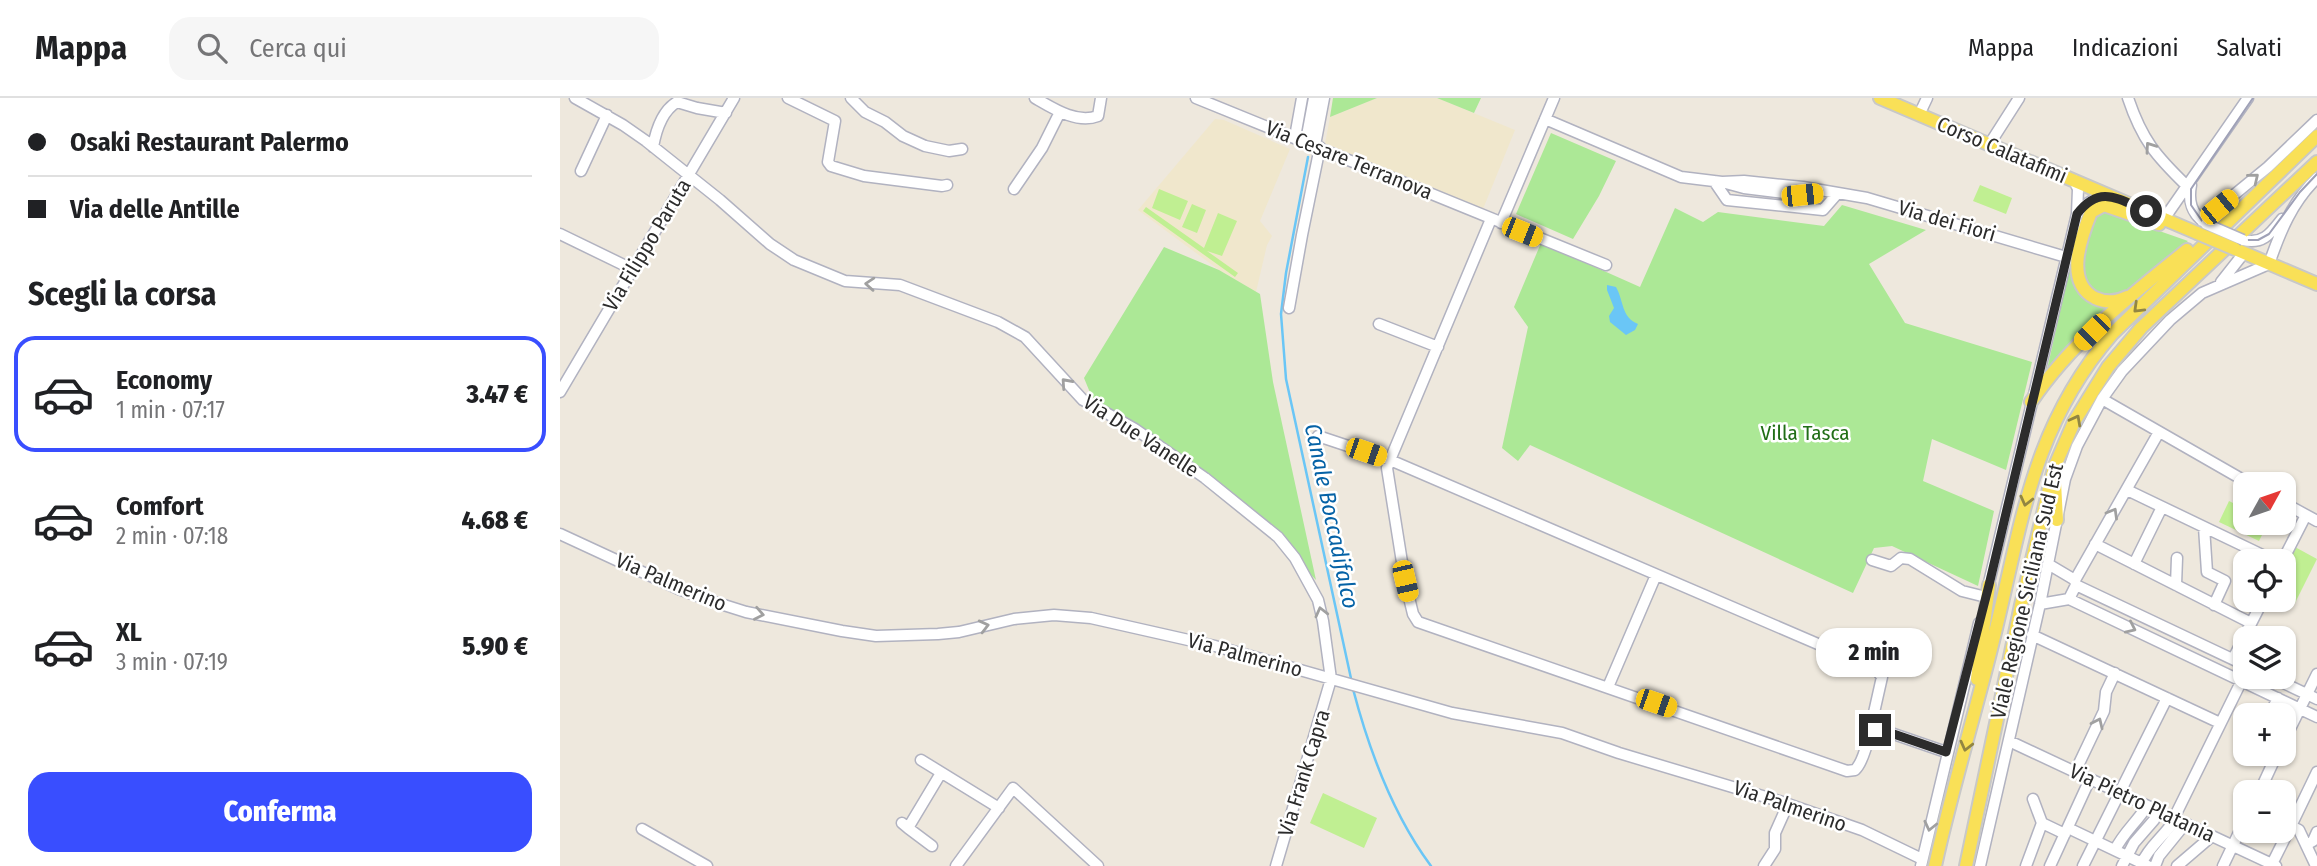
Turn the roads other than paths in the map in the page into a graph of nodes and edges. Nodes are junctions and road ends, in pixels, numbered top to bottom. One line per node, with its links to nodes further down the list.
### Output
1 (575, 98): 21 (street, Via Due Vanelle)
2 (734, 98): 19 (street, Via Filippo Paruta)
3 (788, 98): 37 (street)
4 (851, 98): 29 (street)
5 (1035, 98): 18 (street)
6 (1101, 98): 18 (street)
7 (1196, 98): 25 (street, Via Cesare Terranova)
8 (1302, 98): 25 (street)
9 (1314, 98): 26 (street)
10 (1324, 98): 26 (street)
11 (1553, 98): 22 (street)
12 (1880, 98): 20 (main road, Corso Calatafimi)
13 (1927, 98): 20 (street)
14 (2019, 98): 27 (street)
15 (2128, 98): 36 (street, one-way to 15)
16 (2248, 98): 36 (street)
17 (675, 101): 19 (street); 28 (street)
18 (1060, 112): 38 (street)
19 (726, 113): 32 (street, Via Filippo Paruta)
20 (1919, 115): 27 (main road, Corso Calatafimi)
21 (607, 116): 28 (street, Via Due Vanelle); 31 (street)
22 (1545, 120): 35 (street, Via dei Fiori); 45 (street)
23 (2317, 120): 46 (street, one-way to 23)
24 (2317, 136): 42 (main road)
25 (1294, 137): 26 (street, Via Cesare Terranova)
26 (1314, 145): 45 (street, Via Cesare Terranova); 56 (street)
27 (1989, 145): 34 (main road, Corso Calatafimi)
28 (653, 147): 32 (street, Via Due Vanelle)
29 (962, 149)
30 (2317, 162): 48 (main road)
31 (582, 171)
32 (689, 175): 52 (street, Via Filippo Paruta); 97 (street, Via Due Vanelle, one-way to 32)
33 (2317, 178): 41 (street)
34 (2074, 180): 40 (main road, Corso Calatafimi); 43 (street, Viale Regione Siciliana Sud Est)
35 (1718, 181): 39 (street, Via dei Fiori); 39 (street)
36 (2190, 182): 44 (street); 46 (street)
37 (947, 185)
38 (1014, 188)
39 (1832, 193): 49 (street, Via dei Fiori)
40 (2110, 195): 43 (street); 44 (main road, Corso Calatafimi)
41 (2300, 197): 48 (street); 50 (street)
42 (2240, 209): 55 (main road); 106 (main road, Viale Regione Siciliana Sud Est, one-way to 106)
43 (2077, 214): 49 (street, Viale Regione Siciliana Sud Est)
44 (2164, 219): 46 (main road, Corso Calatafimi)
45 (1496, 221): 51 (street, Via Cesare Terranova); 58 (street)
46 (2202, 226): 48 (main road, Corso Calatafimi, bridge); 55 (main road)
47 (560, 234): 52 (street)
48 (2237, 248): 50 (main road, Corso Calatafimi); 54 (street, Viale Regione Siciliana Sud Est); 65 (main road, Viale Regione Siciliana Sud Est, one-way to 48)
49 (2066, 257): 61 (street, Viale Regione Siciliana Sud Est)
50 (2269, 264): 53 (main road, Corso Calatafimi); 54 (street, Viale Regione Siciliana Sud Est)
51 (1606, 265)
52 (632, 269): 59 (street, Via Filippo Paruta)
53 (2317, 284)
54 (2218, 285): 60 (street, Viale Regione Siciliana Sud Est)
55 (2133, 293): 61 (main road)
56 (1289, 308)
57 (1379, 324): 58 (street)
58 (1438, 346): 64 (street)
59 (560, 393)
60 (2102, 399): 62 (street); 71 (street, Viale Regione Siciliana Sud Est)
61 (2031, 402): 85 (street, Viale Regione Siciliana Sud Est)
62 (2159, 432): 66 (street); 67 (street)
63 (1318, 436): 64 (street)
64 (1390, 460): 82 (street); 98 (street)
65 (2054, 468): 71 (main road); 149 (main road, Viale Regione Siciliana Sud Est)
66 (2233, 474)
67 (2127, 490): 68 (street); 75 (street, one-way to 67)
68 (2162, 507): 73 (street); 81 (street)
69 (2296, 510): 70 (street)
70 (2306, 515): 72 (street); 77 (street)
71 (2057, 520): 80 (street, Viale Regione Siciliana Sud Est)
72 (2317, 521)
73 (2204, 527): 76 (street); 88 (street)
74 (560, 534): 97 (street, Via Palmerino, one-way to 97)
75 (2095, 544): 81 (street); 83 (street)
76 (2250, 549)
77 (2289, 549)
78 (2177, 558): 84 (street)
79 (1872, 560): 85 (street)
80 (2048, 564): 83 (street); 87 (street, Viale Regione Siciliana Sud Est)
81 (2134, 564): 84 (street)
82 (1656, 575): 98 (street); 109 (street)
83 (2076, 582): 86 (street); 93 (street)
84 (2176, 585): 88 (street)
85 (1987, 591): 106 (main road); 111 (street, Viale Regione Siciliana Sud Est)
86 (2069, 599): 87 (street); 96 (street, one-way to 96)
87 (2040, 604): 92 (street, Viale Regione Siciliana Sud Est)
88 (2214, 605): 90 (street)
89 (2257, 612): 90 (street)
90 (2251, 623): 91 (street)
91 (2250, 626)
92 (2032, 635): 94 (street); 110 (street, Viale Regione Siciliana Sud Est)
93 (2233, 659)
94 (2115, 673): 103 (street); 113 (street, one-way to 94)
95 (2317, 674): 102 (street)
96 (2233, 676)
97 (1331, 679): 119 (street, Via Palmerino); 146 (street, Via Frank Capra)
98 (1608, 687): 109 (street)
99 (2237, 689): 108 (street)
100 (2255, 689): 104 (street)
101 (2296, 689): 102 (street)
102 (2312, 696): 104 (street)
103 (2167, 698): 108 (street); 117 (street)
104 (2300, 708): 105 (street); 107 (street)
105 (2296, 716)
106 (1973, 717): 148 (main road, Viale Regione Siciliana Sud Est, one-way to 148)
107 (2317, 717)
108 (2220, 723): 124 (street)
109 (1875, 730): 111 (street)
110 (2008, 741): 113 (street, Via Pietro Platania); 150 (street, Viale Regione Siciliana Sud Est)
111 (1946, 752): 140 (street, Viale Regione Siciliana Sud Est, one-way to 140)
112 (920, 760): 115 (street)
113 (2075, 772): 116 (street, Via Pietro Platania)
114 (2317, 772): 123 (street)
115 (941, 773): 121 (street); 136 (street)
116 (2090, 779): 117 (street, Via Pietro Platania); 129 (street)
117 (2119, 793): 120 (street, Via Pietro Platania); 132 (street)
118 (2033, 799): 125 (street)
119 (1788, 804): 140 (street, Via Palmerino); 147 (street)
120 (2147, 806): 122 (street, Via Pietro Platania); 138 (street)
121 (999, 808): 144 (street); 145 (street)
122 (2158, 811): 124 (street, Via Pietro Platania); 139 (street)
123 (2296, 816)
124 (2174, 819): 126 (street, Via Pietro Platania); 141 (street)
125 (2042, 823): 129 (street); 151 (street)
126 (2185, 824): 131 (street, Via Pietro Platania); 154 (street)
127 (2296, 828): 135 (street)
128 (642, 829): 143 (street)
129 (2066, 831): 132 (street); 152 (street)
130 (2317, 831): 135 (street)
131 (2212, 836): 137 (street, Via Pietro Platania); 155 (street)
132 (2094, 841): 138 (street); 153 (street)
133 (2234, 843): 137 (street)
134 (2283, 843): 142 (street)
135 (2306, 845): 157 (street)
136 (932, 846)
137 (2233, 846): 142 (street, Via Pietro Platania); 156 (street)
138 (2115, 850): 139 (street)
139 (2125, 861): 141 (street)
140 (1922, 862)
141 (2141, 864)
142 (2273, 865)
143 (707, 866)
144 (956, 866)
145 (1098, 866)
146 (1276, 866)
147 (1764, 866)
148 (1935, 866)
149 (1966, 866)
150 (1980, 866)
151 (2026, 866)
152 (2050, 866)
153 (2083, 866)
154 (2155, 866)
155 (2177, 866)
156 (2223, 866)
157 (2316, 866)

